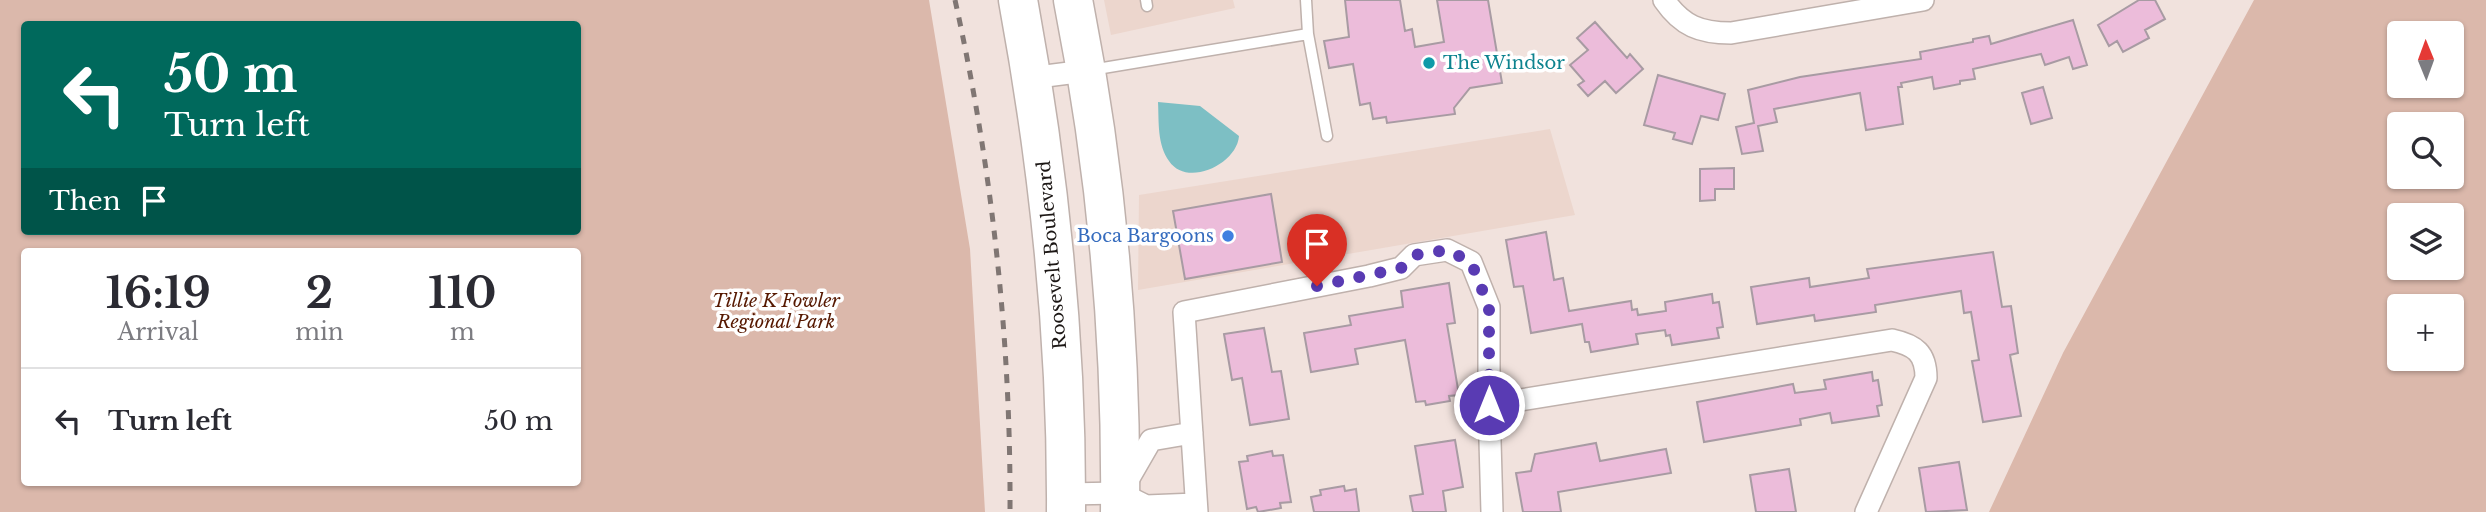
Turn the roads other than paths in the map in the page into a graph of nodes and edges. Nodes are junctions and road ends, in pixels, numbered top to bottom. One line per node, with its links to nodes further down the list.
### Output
1 (1018, 0): 8 (highway, Roosevelt Boulevard)
2 (1306, 0): 6 (lane)
3 (1923, 0): 5 (street)
4 (1077, 4): 7 (highway)
5 (1670, 8)
6 (1308, 34): 7 (lane); 9 (lane)
7 (1085, 71): 8 (street); 13 (highway)
8 (1030, 78): 12 (highway, Roosevelt Boulevard)
9 (1327, 136)
10 (1489, 405): 11 (street); 15 (street); 16 (street)
11 (1192, 433): 13 (street); 14 (street)
12 (1066, 503): 13 (street)
13 (1120, 503): 14 (street)
14 (1196, 508)
15 (1492, 512)
16 (1866, 512)

